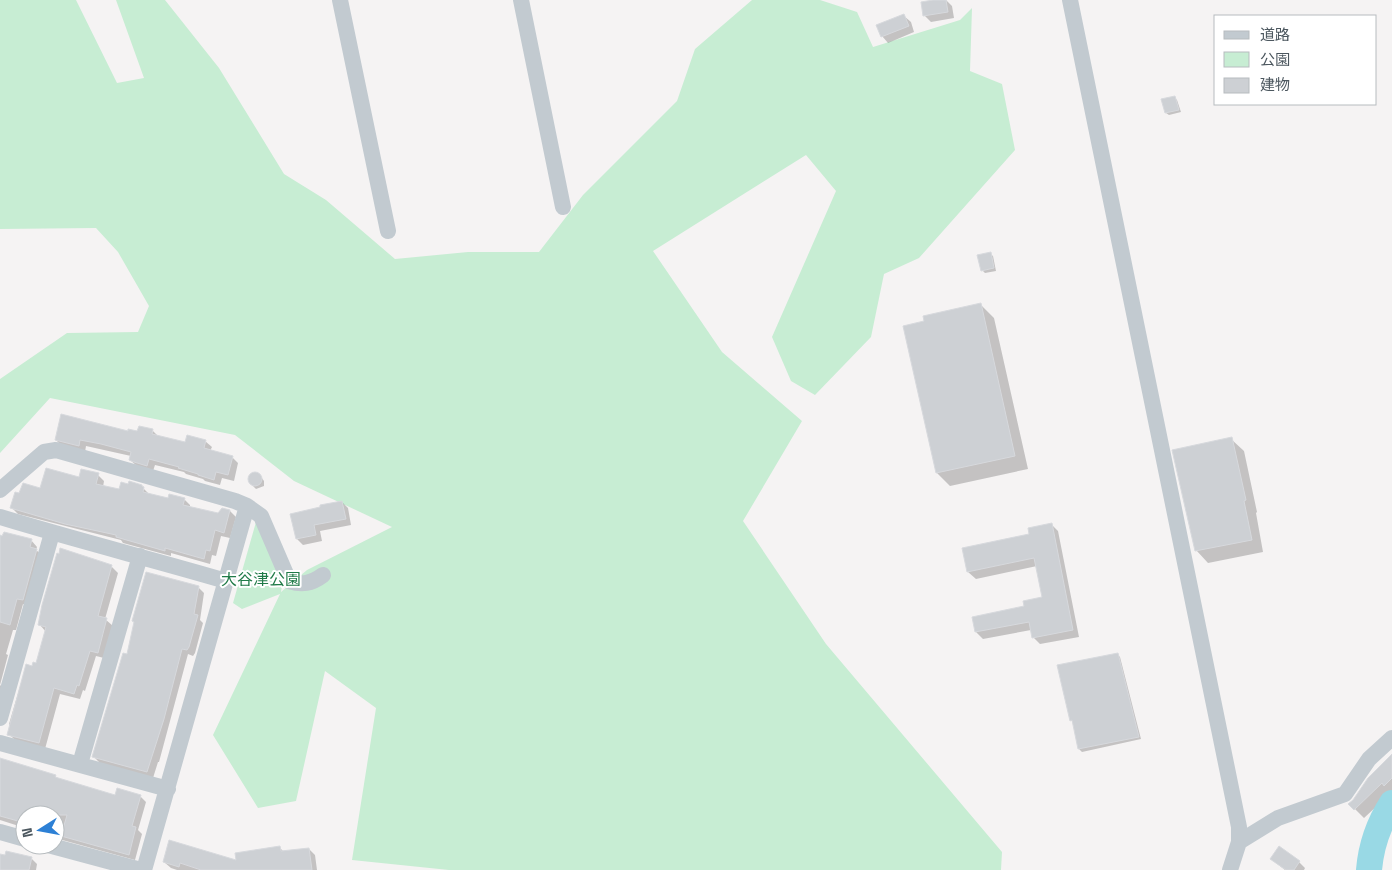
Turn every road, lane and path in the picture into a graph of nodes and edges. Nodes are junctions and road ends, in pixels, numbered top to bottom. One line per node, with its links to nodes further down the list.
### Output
1 (340, 0): 5 (street)
2 (521, 0): 4 (street)
3 (1070, 0): 20 (street)
4 (563, 208)
5 (388, 232)
6 (0, 490): 7 (street)
7 (247, 506): 11 (street); 12 (street)
8 (0, 517): 9 (street)
9 (52, 533): 10 (street); 13 (street)
10 (140, 556): 12 (street); 16 (street)
11 (323, 575)
12 (226, 581): 17 (street)
13 (0, 718)
14 (1392, 738): 20 (street)
15 (0, 743): 16 (street)
16 (80, 764): 17 (street)
17 (168, 789): 22 (street)
18 (0, 832): 19 (street)
19 (15, 836)
20 (1240, 842): 23 (street)
21 (65, 849): 22 (street)
22 (143, 870)
23 (1230, 870)

